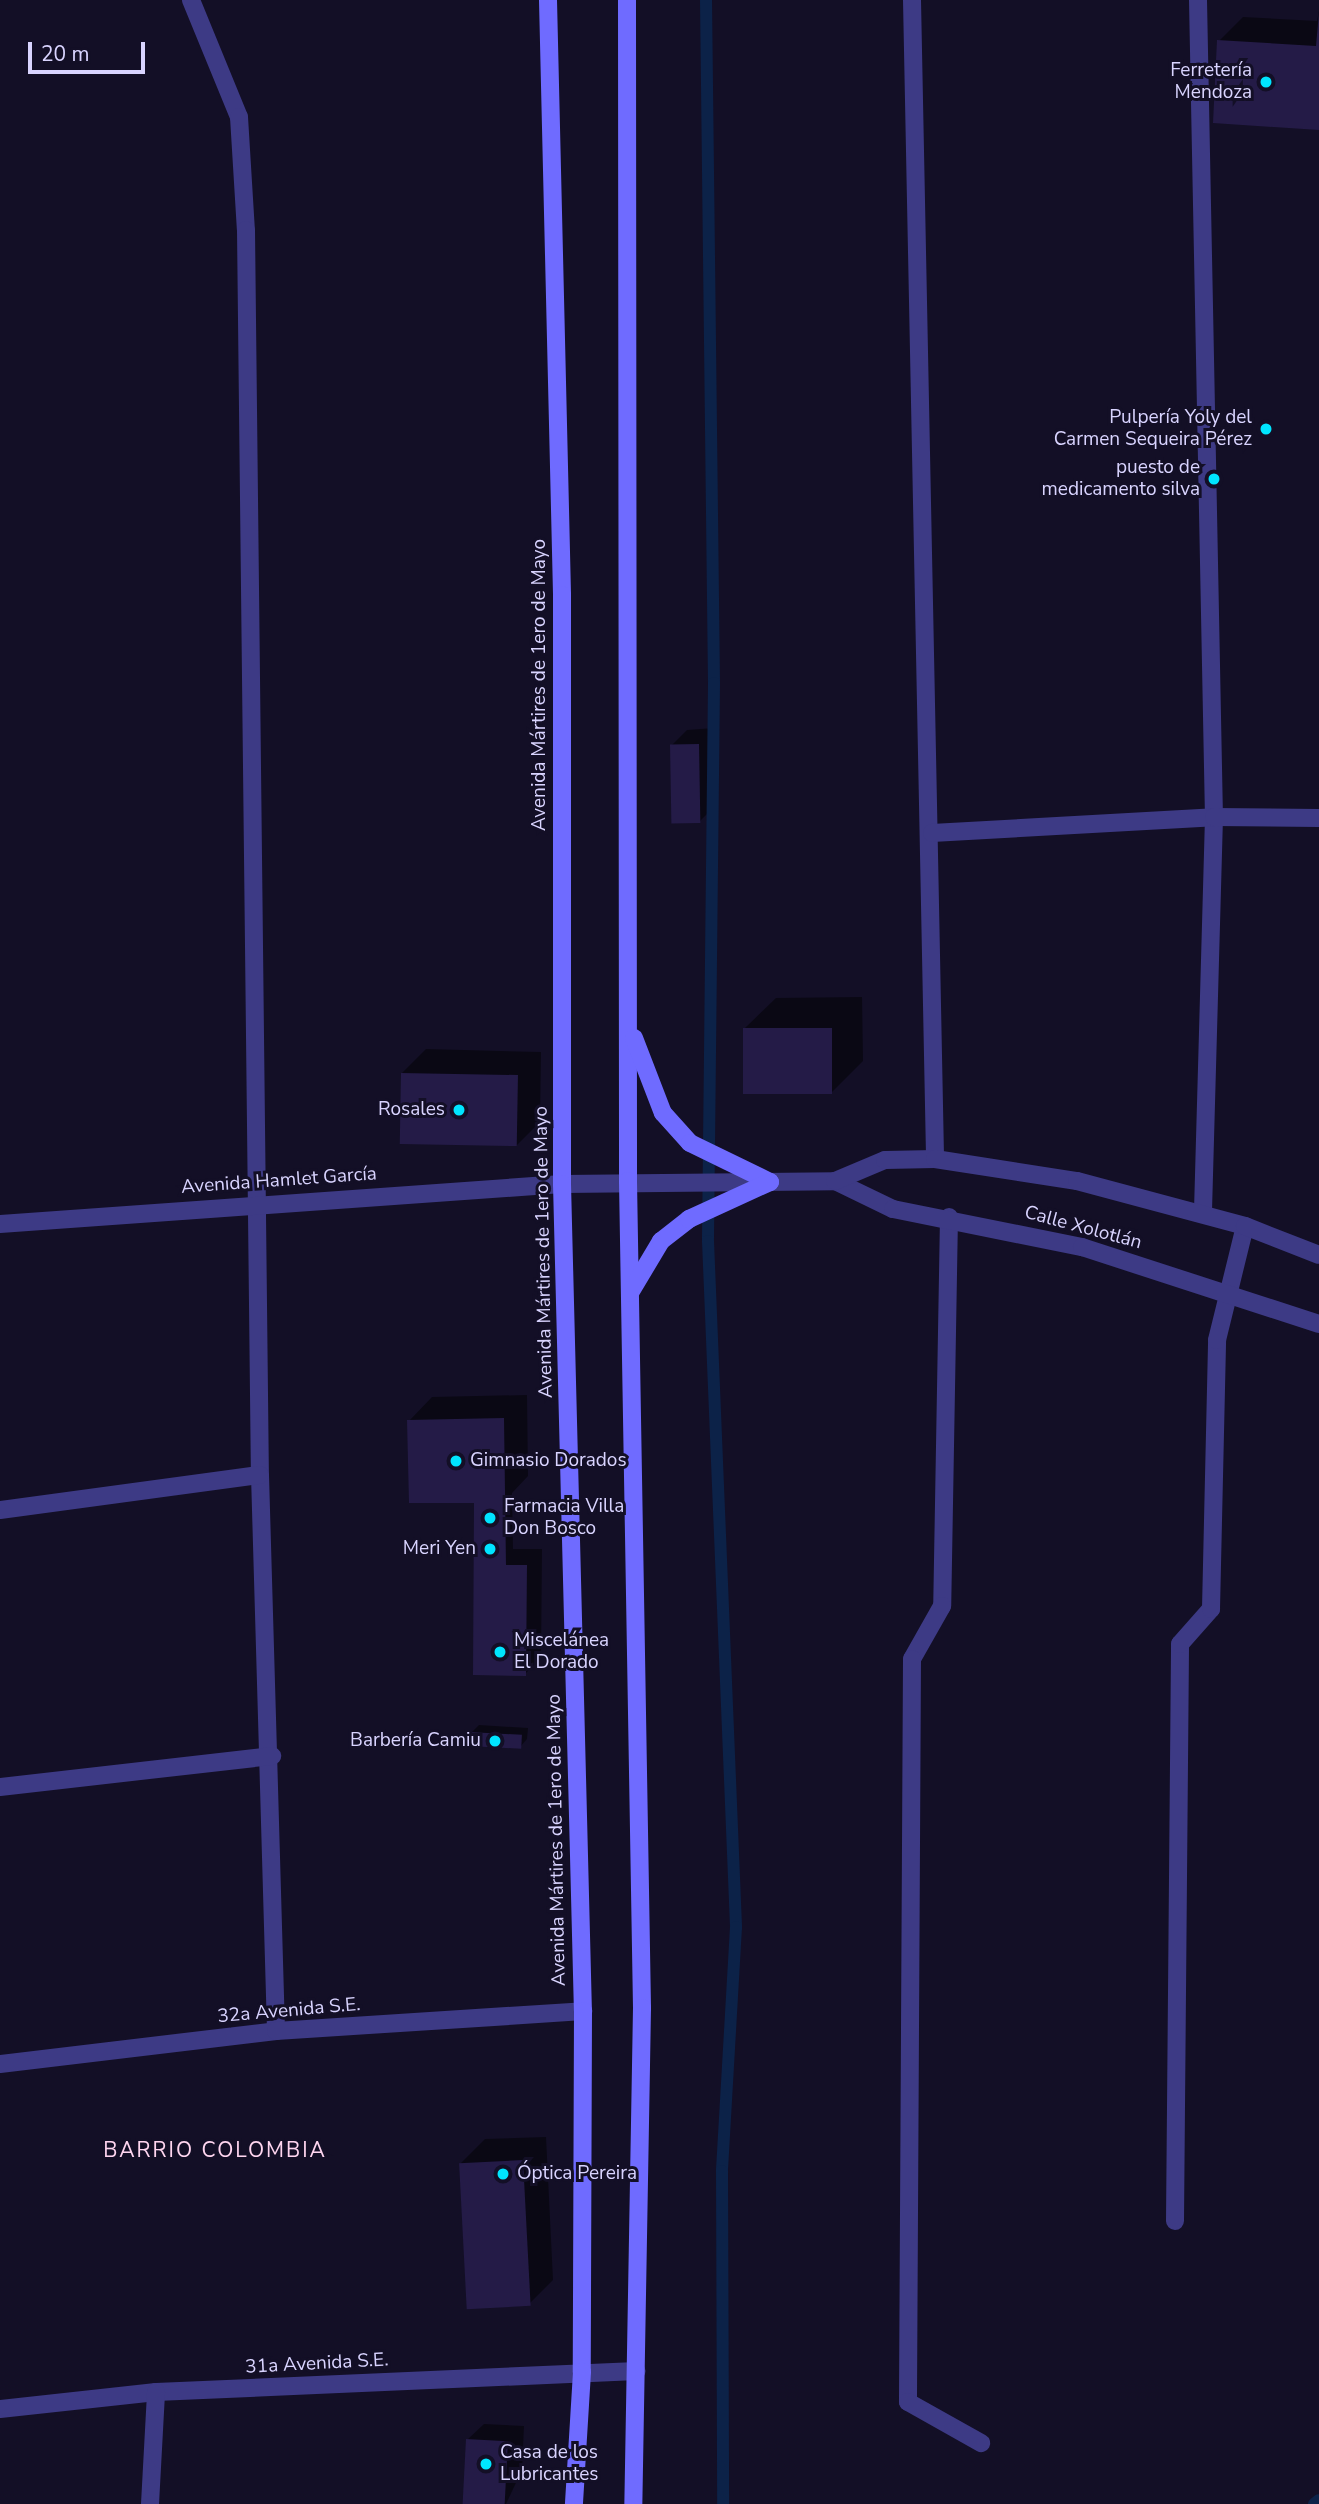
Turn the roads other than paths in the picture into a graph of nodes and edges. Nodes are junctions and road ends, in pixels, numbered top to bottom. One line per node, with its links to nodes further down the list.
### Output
1 (191, 0): 15 (street)
2 (548, 0): 14 (main road, Avenida Mártires de 1ero de Mayo)
3 (627, 0): 9 (main road)
4 (912, 0): 8 (street)
5 (1198, 0): 6 (street)
6 (1214, 817): 7 (street); 8 (street); 16 (street)
7 (1319, 818)
8 (932, 833): 10 (street)
9 (630, 1025): 11 (main road); 13 (main road)
10 (936, 1159): 12 (street, Calle Xolotlán); 16 (street, Calle Xolotlán)
11 (628, 1181): 13 (street, Calle Xolotlán); 14 (street, Calle Xolotlán); 21 (main road)
12 (835, 1181): 13 (street, Calle Xolotlán); 17 (street, Calle Xolotlán)
13 (769, 1182): 21 (main road)
14 (562, 1184): 15 (street, Avenida Hamlet García); 28 (main road, Avenida Mártires de 1ero de Mayo)
15 (259, 1203): 18 (street, Avenida Hamlet García); 24 (street)
16 (1203, 1214): 19 (street, Calle Xolotlán)
17 (949, 1217): 22 (street, Calle Xolotlán); 36 (street)
18 (0, 1224)
19 (1245, 1226): 20 (street, Calle Xolotlán); 22 (street)
20 (1319, 1255)
21 (629, 1293): 32 (main road)
22 (1226, 1293): 23 (street, Calle Xolotlán); 31 (street)
23 (1319, 1324)
24 (260, 1475): 25 (street); 26 (street)
25 (0, 1510)
26 (272, 1756): 27 (street); 29 (street)
27 (0, 1787)
28 (583, 2011): 29 (street, 32a Avenida S.E.); 33 (main road, Avenida Mártires de 1ero de Mayo)
29 (276, 2031): 30 (street, 32a Avenida S.E.)
30 (0, 2064)
31 (1175, 2221)
32 (637, 2371): 33 (street, 31a Avenida S.E.); 39 (main road)
33 (582, 2372): 34 (street, 31a Avenida S.E.); 38 (main road, Avenida Mártires de 1ero de Mayo)
34 (156, 2392): 35 (street, 31a Avenida S.E.); 37 (street)
35 (0, 2409)
36 (981, 2443)
37 (150, 2504)
38 (574, 2504)
39 (633, 2504)

